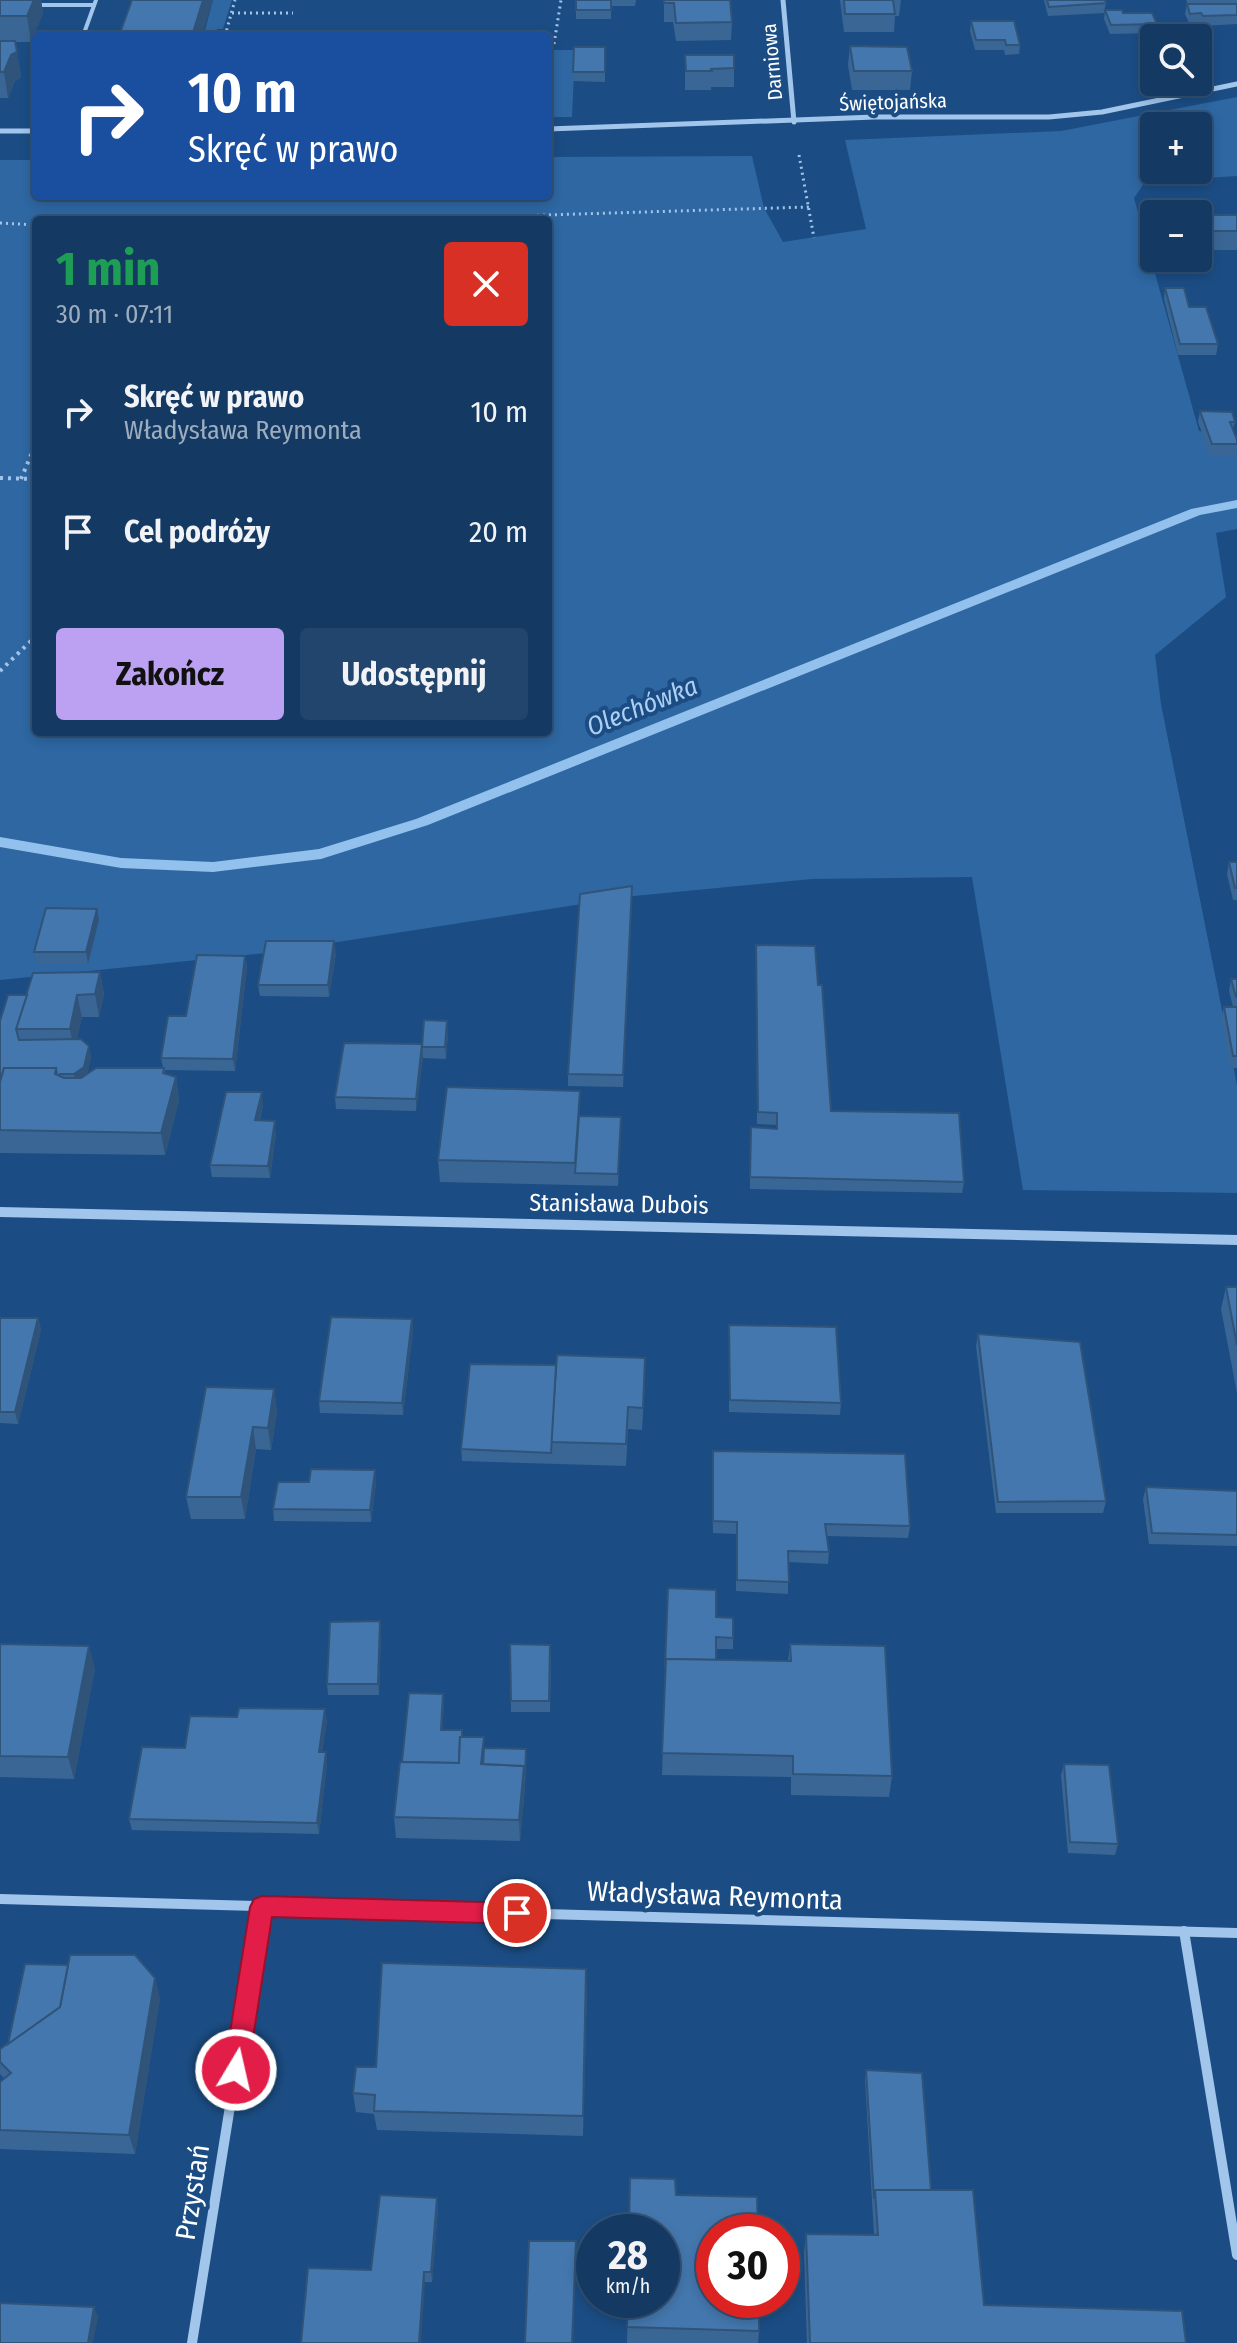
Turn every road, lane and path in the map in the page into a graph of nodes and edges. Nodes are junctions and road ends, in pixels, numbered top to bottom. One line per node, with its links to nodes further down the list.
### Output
1 (235, 0): 6 (path)
2 (561, 0): 10 (path)
3 (783, 0): 12 (street, Darniowa)
4 (95, 2): 5 (lane); 8 (lane)
5 (28, 5)
6 (232, 13): 7 (path); 9 (path)
7 (293, 13)
8 (84, 32)
9 (226, 32)
10 (554, 44)
11 (1237, 84): 12 (street, Świętojańska)
12 (794, 122): 13 (street, Świętojańska); 16 (path)
13 (552, 129)
14 (0, 131): 15 (street)
15 (32, 131)
16 (809, 207): 17 (path); 20 (path)
17 (545, 216)
18 (0, 223): 19 (path)
19 (32, 225)
20 (814, 238)
21 (32, 453): 23 (path)
22 (0, 478): 23 (path)
23 (21, 479): 24 (path)
24 (32, 479)
25 (32, 640): 26 (path)
26 (0, 671)
27 (0, 1212): 28 (street, Stanisława Dubois)
28 (1237, 1240)
29 (0, 1899): 30 (street, Władysława Reymonta)
30 (262, 1907): 31 (street, Władysława Reymonta); 34 (street, Przystań)
31 (1184, 1931): 32 (street, Władysława Reymonta); 33 (street)
32 (1237, 1933)
33 (1237, 2255)
34 (192, 2343)

